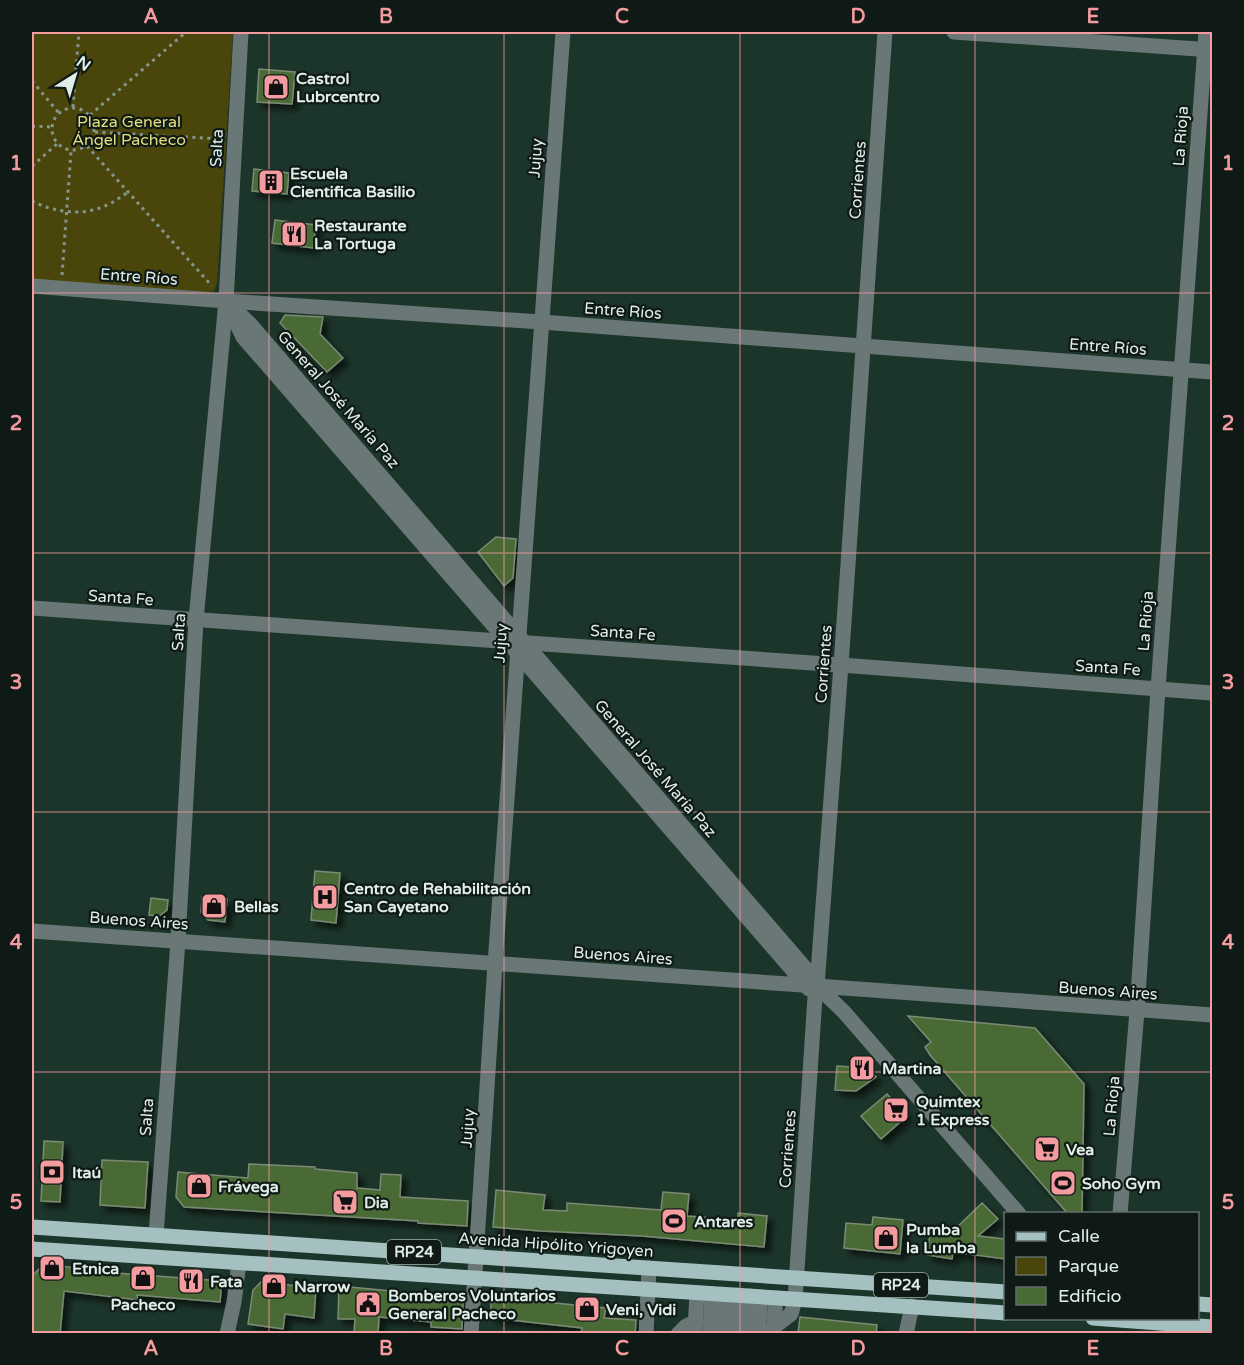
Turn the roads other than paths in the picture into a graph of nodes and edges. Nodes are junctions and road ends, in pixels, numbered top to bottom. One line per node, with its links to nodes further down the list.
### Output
1 (241, 32): 8 (street, Salta)
2 (562, 32): 9 (street, Jujuy)
3 (885, 32): 10 (street, Corrientes)
4 (954, 32): 6 (street)
5 (1206, 32): 6 (street, La Rioja)
6 (1209, 50): 11 (street, La Rioja)
7 (32, 286): 8 (street, Entre Ríos)
8 (226, 301): 9 (street, Entre Ríos); 14 (street, Salta); 15 (street, General José María Paz)
9 (542, 322): 10 (street, Entre Ríos); 15 (street, Jujuy)
10 (864, 346): 11 (street, Entre Ríos); 16 (street, Corrientes)
11 (1181, 370): 12 (street, Entre Ríos); 17 (street, La Rioja)
12 (1212, 372)
13 (32, 608): 14 (street, Santa Fe)
14 (196, 620): 15 (street, Santa Fe); 20 (street, Salta)
15 (517, 643): 16 (street, Santa Fe); 21 (street, Jujuy); 22 (street, General José María Paz)
16 (842, 665): 17 (street, Santa Fe); 22 (street, Corrientes)
17 (1158, 689): 18 (street, Santa Fe); 23 (street, La Rioja)
18 (1212, 693)
19 (32, 931): 20 (street, Buenos Aires)
20 (178, 941): 21 (street, Buenos Aires); 28 (street, Salta)
21 (495, 964): 22 (street, Buenos Aires); 30 (street, Jujuy)
22 (812, 989): 23 (street, Buenos Aires); 25 (street, General José María Paz); 34 (street, Corrientes)
23 (1137, 1011): 24 (street, Buenos Aires); 26 (street, La Rioja)
24 (1212, 1016)
25 (1017, 1212)
26 (1120, 1212)
27 (32, 1227): 28 (main road, Avenida Hipólito Yrigoyen / RP24)
28 (156, 1235): 30 (main road, Avenida Hipólito Yrigoyen / RP24)
29 (32, 1249): 31 (main road, RP24)
30 (477, 1257): 32 (main road, Avenida Hipólito Yrigoyen / RP24); 33 (street, Jujuy)
31 (239, 1263): 33 (main road, RP24); 45 (street)
32 (649, 1268): 34 (main road, Avenida Hipólito Yrigoyen / RP24); 35 (street)
33 (474, 1277): 35 (main road, RP24); 46 (street, Jujuy)
34 (796, 1278): 36 (main road, Avenida Hipólito Yrigoyen / RP24); 38 (street, Corrientes)
35 (648, 1289): 37 (main road, RP24); 47 (street)
36 (1004, 1292)
37 (737, 1296): 38 (main road, RP24); 43 (street); 43 (street); 44 (street); 49 (street); 50 (street)
38 (795, 1300): 39 (main road, RP24); 44 (street)
39 (912, 1306): 40 (main road, RP24); 51 (street)
40 (1004, 1313)
41 (1123, 1320): 42 (main road)
42 (1212, 1326)
43 (711, 1329): 48 (street)
44 (774, 1330)
45 (227, 1334)
46 (471, 1334)
47 (646, 1334)
48 (678, 1334)
49 (747, 1334)
50 (758, 1334)
51 (906, 1334)

